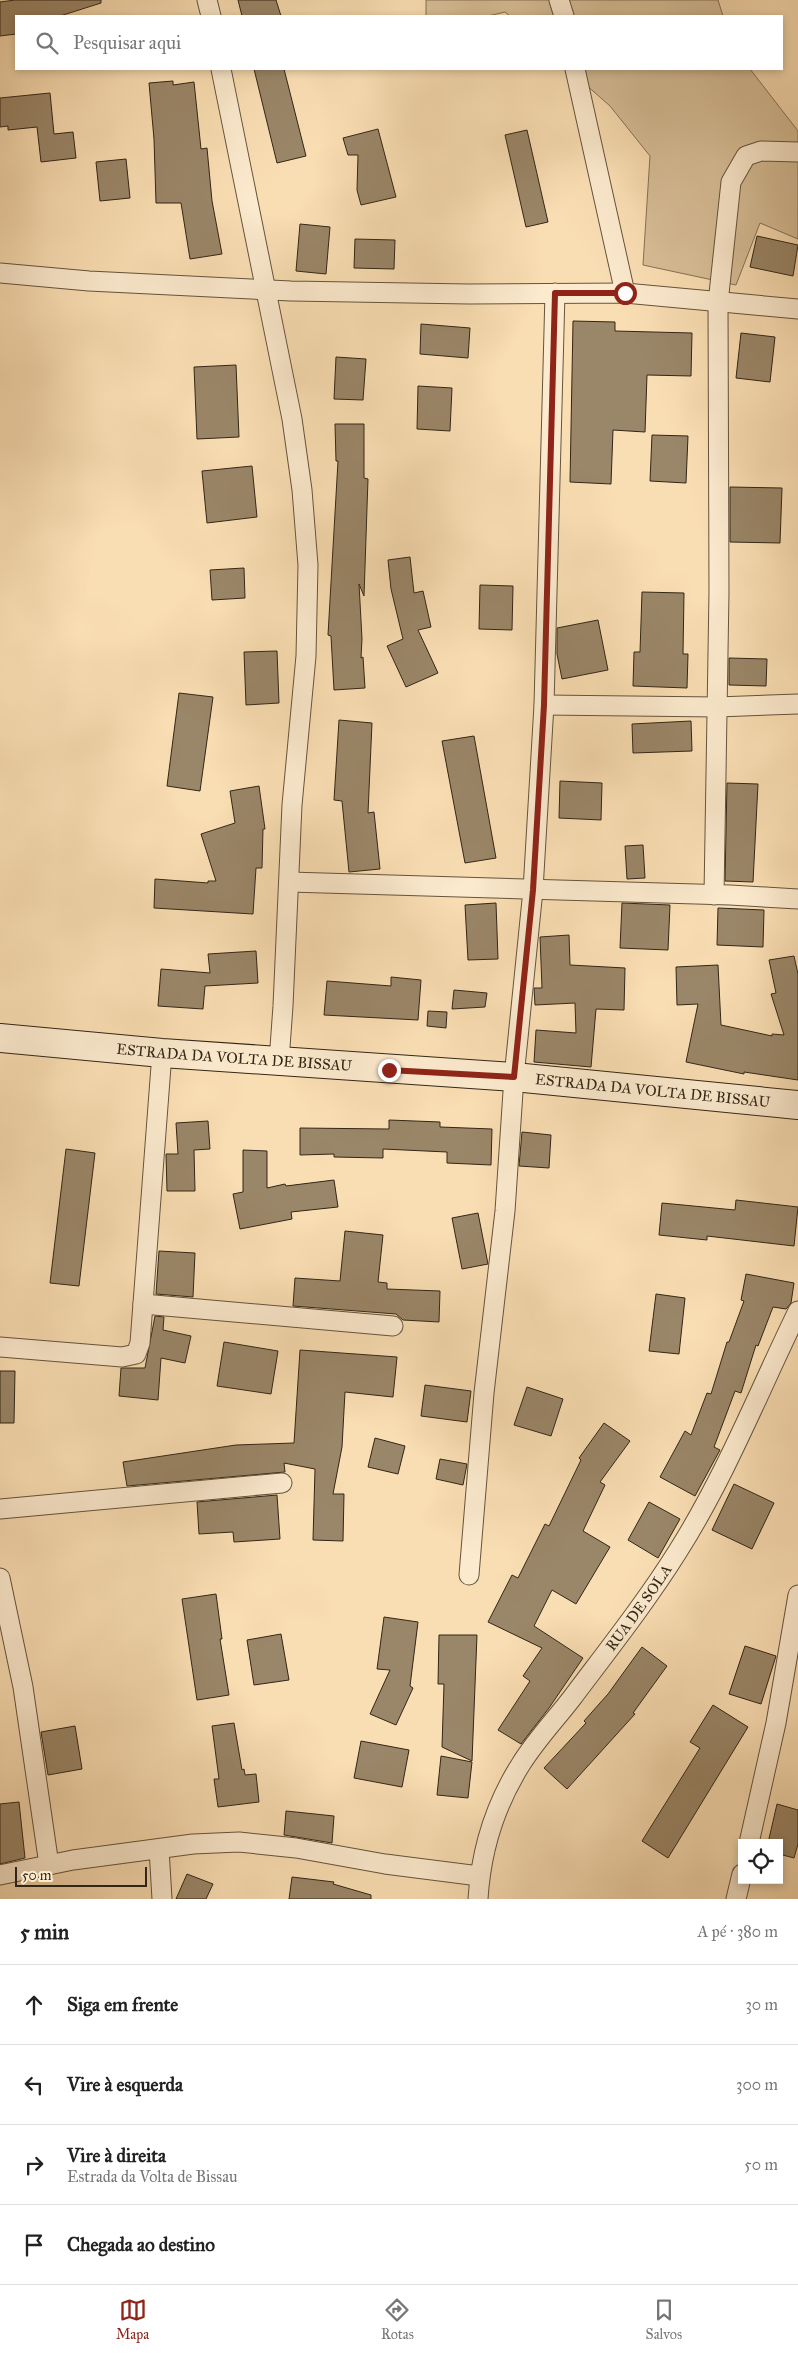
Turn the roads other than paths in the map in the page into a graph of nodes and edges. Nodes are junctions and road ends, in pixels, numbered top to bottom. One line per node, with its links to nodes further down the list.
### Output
1 (207, 0): 3 (street)
2 (559, 0): 4 (street)
3 (211, 15)
4 (564, 15)
5 (221, 70): 9 (street)
6 (575, 70): 11 (street)
7 (798, 152): 12 (street)
8 (0, 273): 9 (street)
9 (265, 289): 10 (street); 17 (street)
10 (555, 293): 11 (street); 15 (street)
11 (625, 293): 12 (street)
12 (718, 303): 13 (street); 16 (street)
13 (798, 309)
14 (798, 704): 16 (street)
15 (544, 705): 16 (street); 18 (street)
16 (717, 707): 19 (street)
17 (289, 882): 18 (street); 23 (street)
18 (533, 890): 19 (street); 24 (street)
19 (714, 895): 20 (street)
20 (798, 900)
21 (0, 1038): 22 (main road, ESTRADA DA VOLTA DE BISSAU)
22 (162, 1053): 23 (main road, ESTRADA DA VOLTA DE BISSAU); 26 (street)
23 (279, 1061): 24 (main road, ESTRADA DA VOLTA DE BISSAU)
24 (514, 1077): 25 (main road, ESTRADA DA VOLTA DE BISSAU); 32 (street)
25 (798, 1105)
26 (143, 1304): 28 (street); 29 (street)
27 (798, 1311): 40 (street, RUA DE SOLA)
28 (393, 1326)
29 (0, 1347)
30 (282, 1483): 31 (street)
31 (0, 1509)
32 (469, 1575)
33 (0, 1578): 38 (street)
34 (798, 1595): 35 (street)
35 (792, 1674): 36 (street)
36 (750, 1839)
37 (160, 1850): 38 (street); 40 (street); 42 (street)
38 (49, 1865): 39 (street)
39 (0, 1875)
40 (479, 1876): 43 (street, RUA DE SOLA)
41 (740, 1884): 44 (street)
42 (162, 1899)
43 (478, 1899)
44 (736, 1899)

